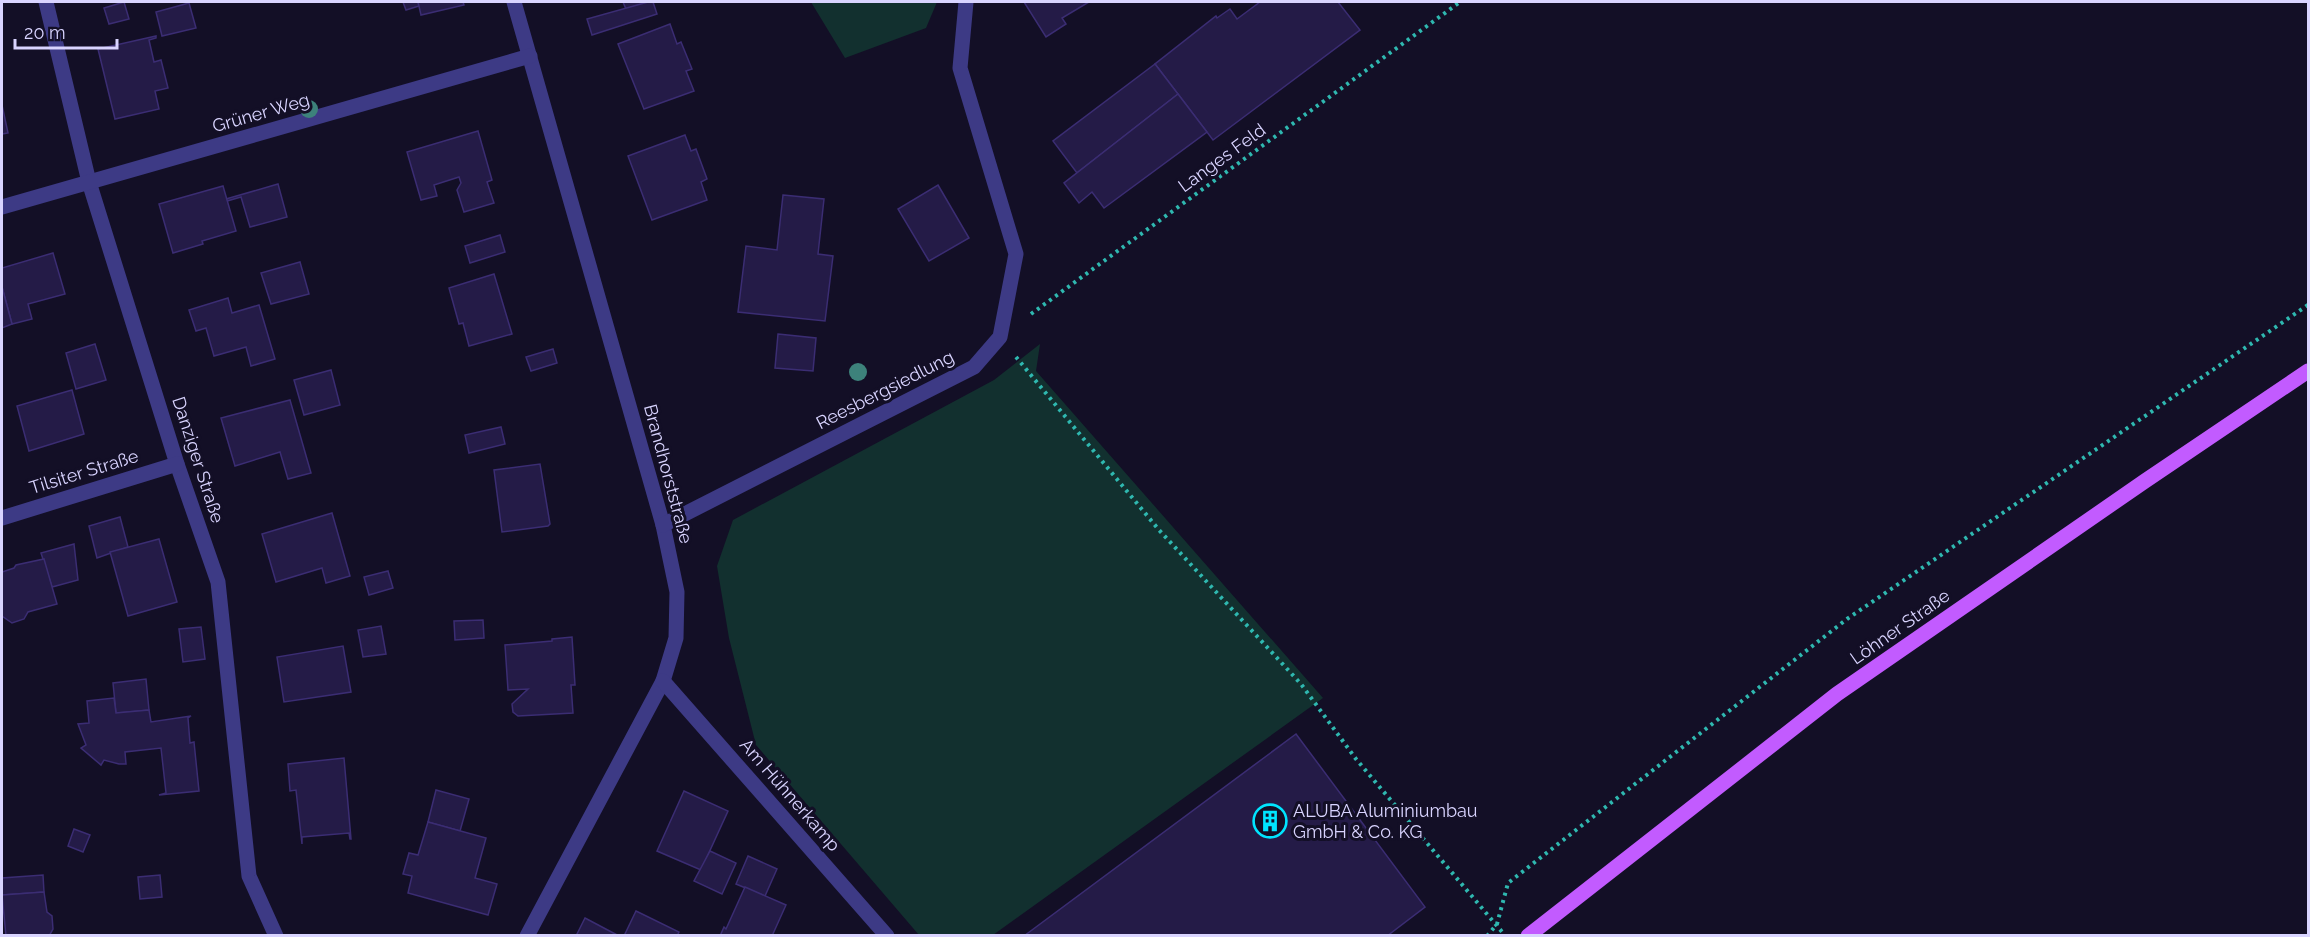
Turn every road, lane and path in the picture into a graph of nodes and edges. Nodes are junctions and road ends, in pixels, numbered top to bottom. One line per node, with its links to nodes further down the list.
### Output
1 (46, 2): 6 (street, Danziger Straße)
2 (514, 2): 5 (street, Brandhorststraße)
3 (966, 2): 9 (street, Reesbergsiedlung)
4 (1460, 2): 9 (path, Langes Feld)
5 (530, 56): 6 (street, Grüner Weg); 13 (street, Brandhorststraße)
6 (89, 182): 7 (street, Grüner Weg); 11 (street, Danziger Straße)
7 (2, 207)
8 (2308, 305): 15 (path)
9 (999, 337): 13 (street, Reesbergsiedlung); 15 (path)
10 (2308, 371): 21 (main road, Löhner Straße)
11 (177, 464): 12 (street, Tilsiter Straße); 16 (street, Danziger Straße)
12 (2, 518)
13 (663, 525): 14 (street, Brandhorststraße)
14 (663, 681): 17 (street, Brandhorststraße); 18 (street, Am Hühnerkamp)
15 (1497, 924): 19 (path); 20 (path)
16 (276, 936)
17 (527, 936)
18 (887, 936)
19 (1487, 936)
20 (1505, 936)
21 (1528, 936)

